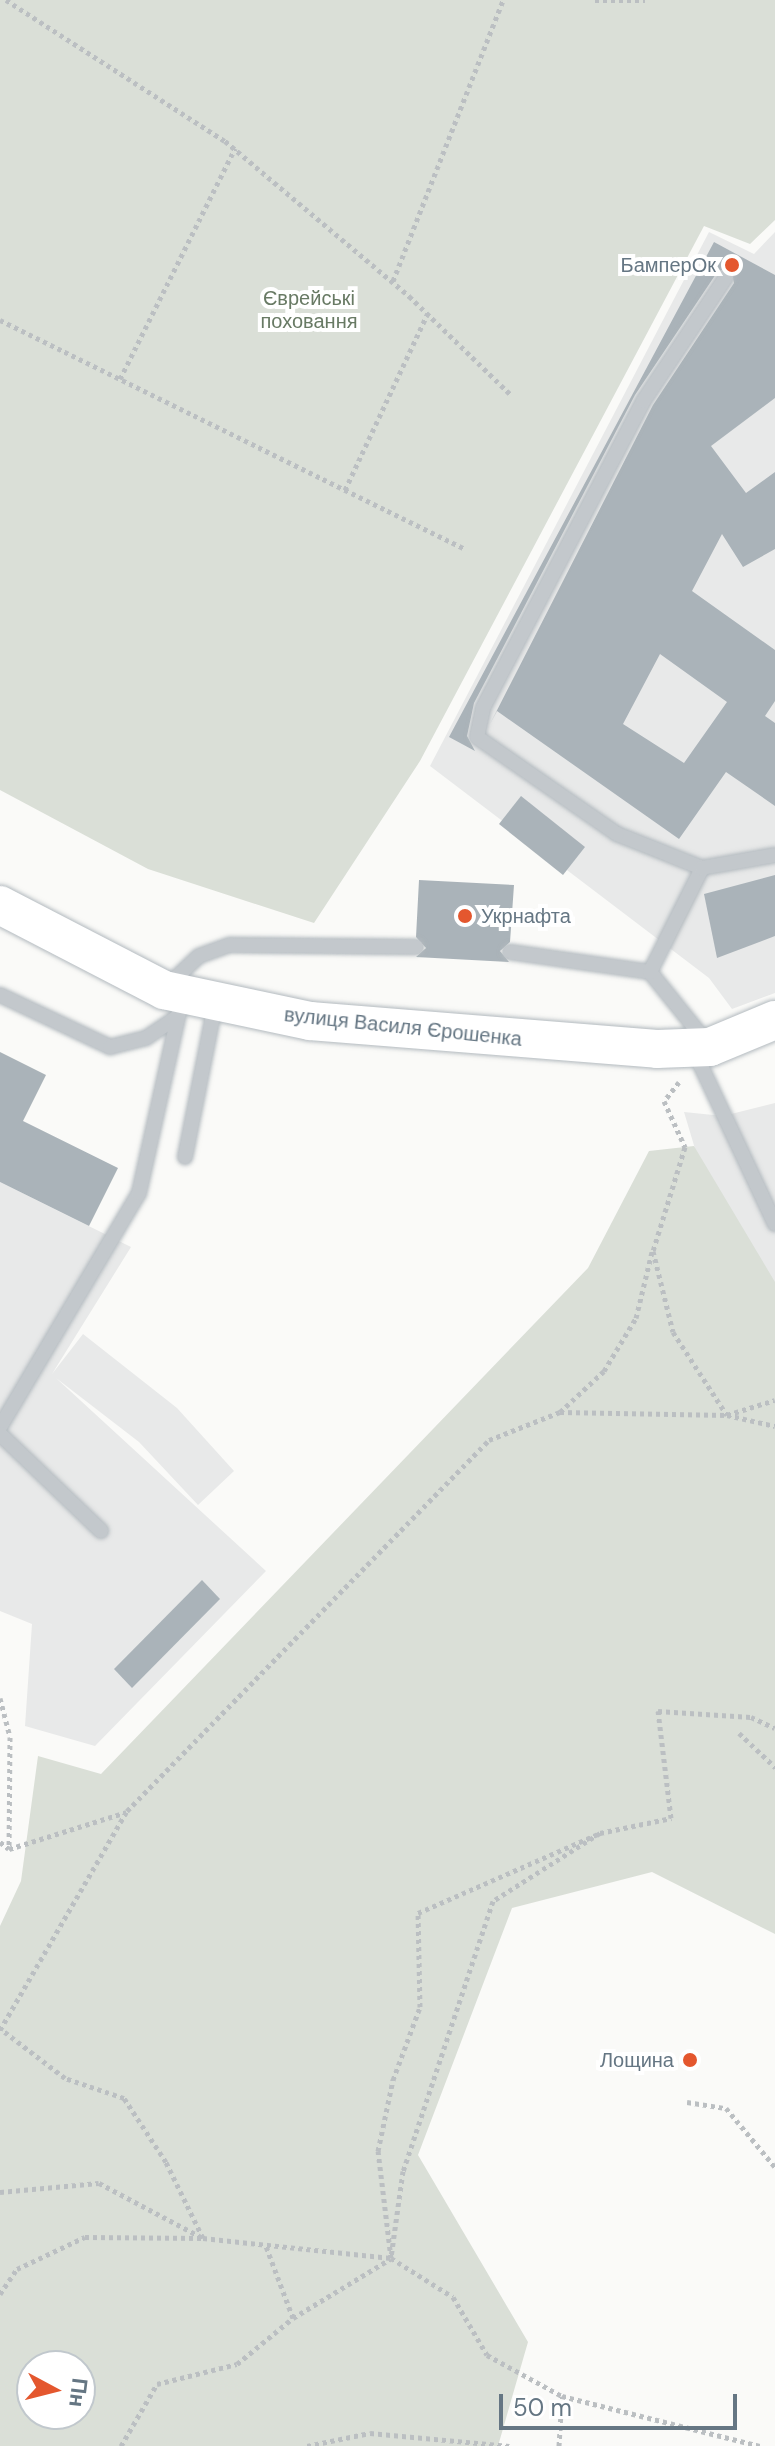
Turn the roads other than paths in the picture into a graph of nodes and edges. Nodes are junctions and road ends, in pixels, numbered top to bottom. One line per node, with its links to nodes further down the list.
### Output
1 (726, 277): 3 (lane)
2 (775, 855): 3 (lane)
3 (702, 868): 7 (lane)
4 (0, 905): 9 (main road, вулиця Василя Єрошенка)
5 (416, 947): 9 (lane)
6 (510, 952): 7 (lane)
7 (650, 972): 11 (lane)
8 (0, 995): 9 (lane)
9 (185, 1000): 11 (main road, вулиця Василя Єрошенка); 12 (lane); 14 (lane)
10 (775, 1020): 11 (main road, вулиця Василя Єрошенка)
11 (697, 1054): 13 (lane)
12 (185, 1157)
13 (775, 1224)
14 (0, 1427)
15 (0, 1434): 16 (lane)
16 (101, 1531)

